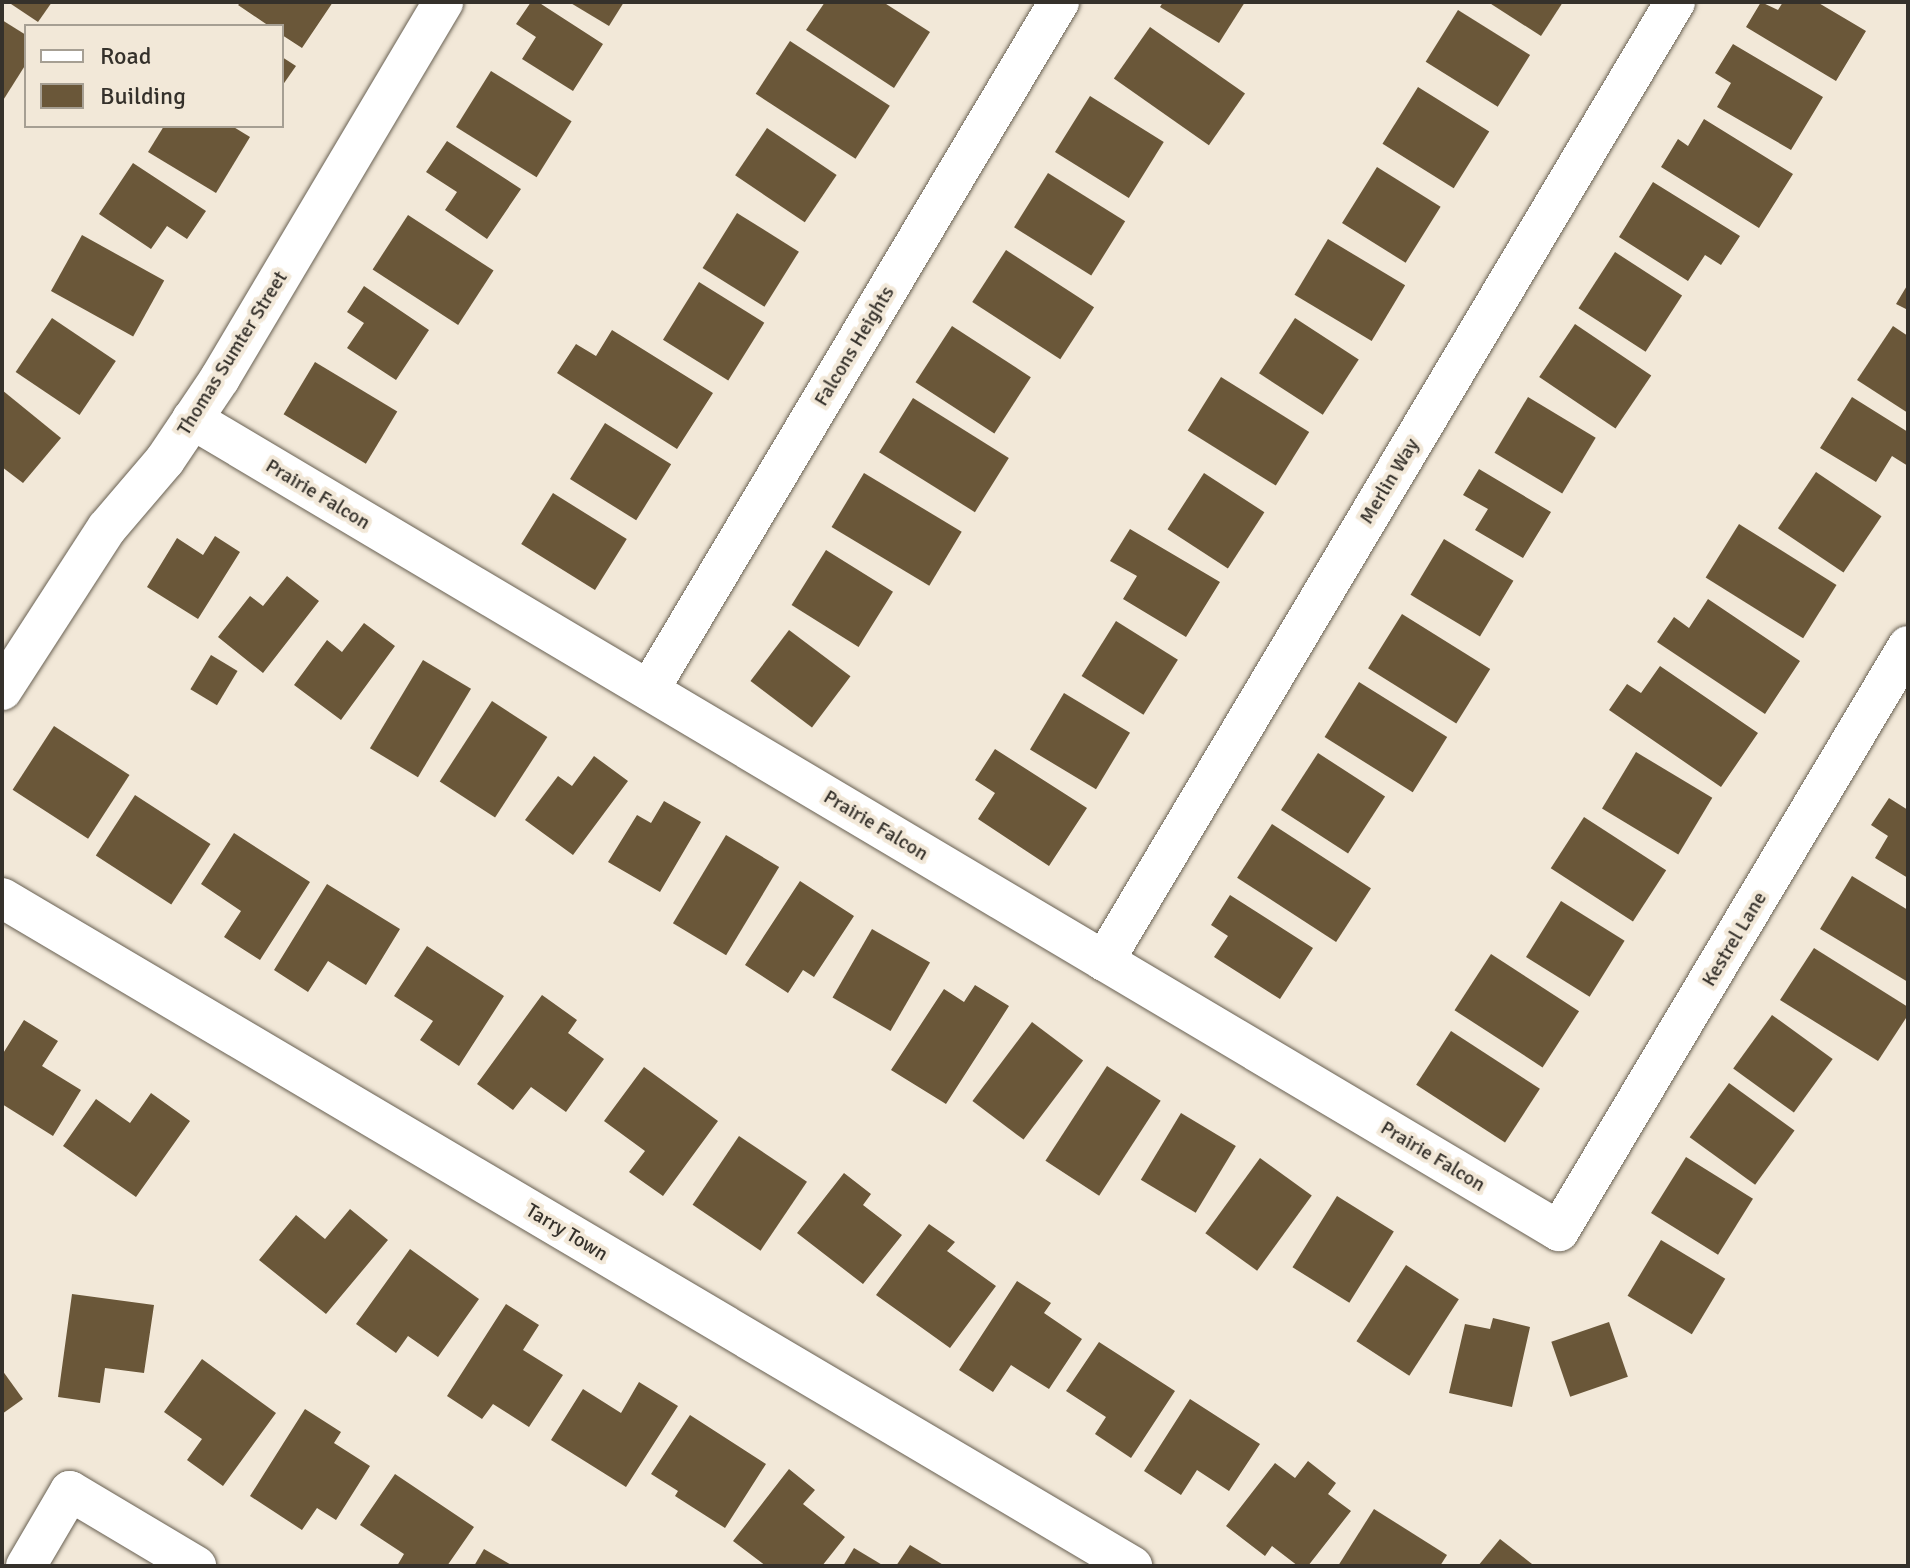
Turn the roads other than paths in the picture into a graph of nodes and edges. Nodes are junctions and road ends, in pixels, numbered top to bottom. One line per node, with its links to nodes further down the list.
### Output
1 (443, 2): 4 (street, Thomas Sumter Street)
2 (1059, 2): 7 (street, Falcons Heights)
3 (1675, 2): 9 (street, Merlin Way)
4 (192, 419): 6 (street, Thomas Sumter Street); 7 (street, Prairie Falcon)
5 (1908, 646): 10 (street, Kestrel Lane)
6 (2, 690)
7 (649, 690): 9 (street, Prairie Falcon)
8 (2, 898): 13 (street, Tarry Town)
9 (1104, 961): 10 (street, Prairie Falcon)
10 (1559, 1231)
11 (26, 1566): 12 (street)
12 (196, 1566)
13 (1132, 1566)

